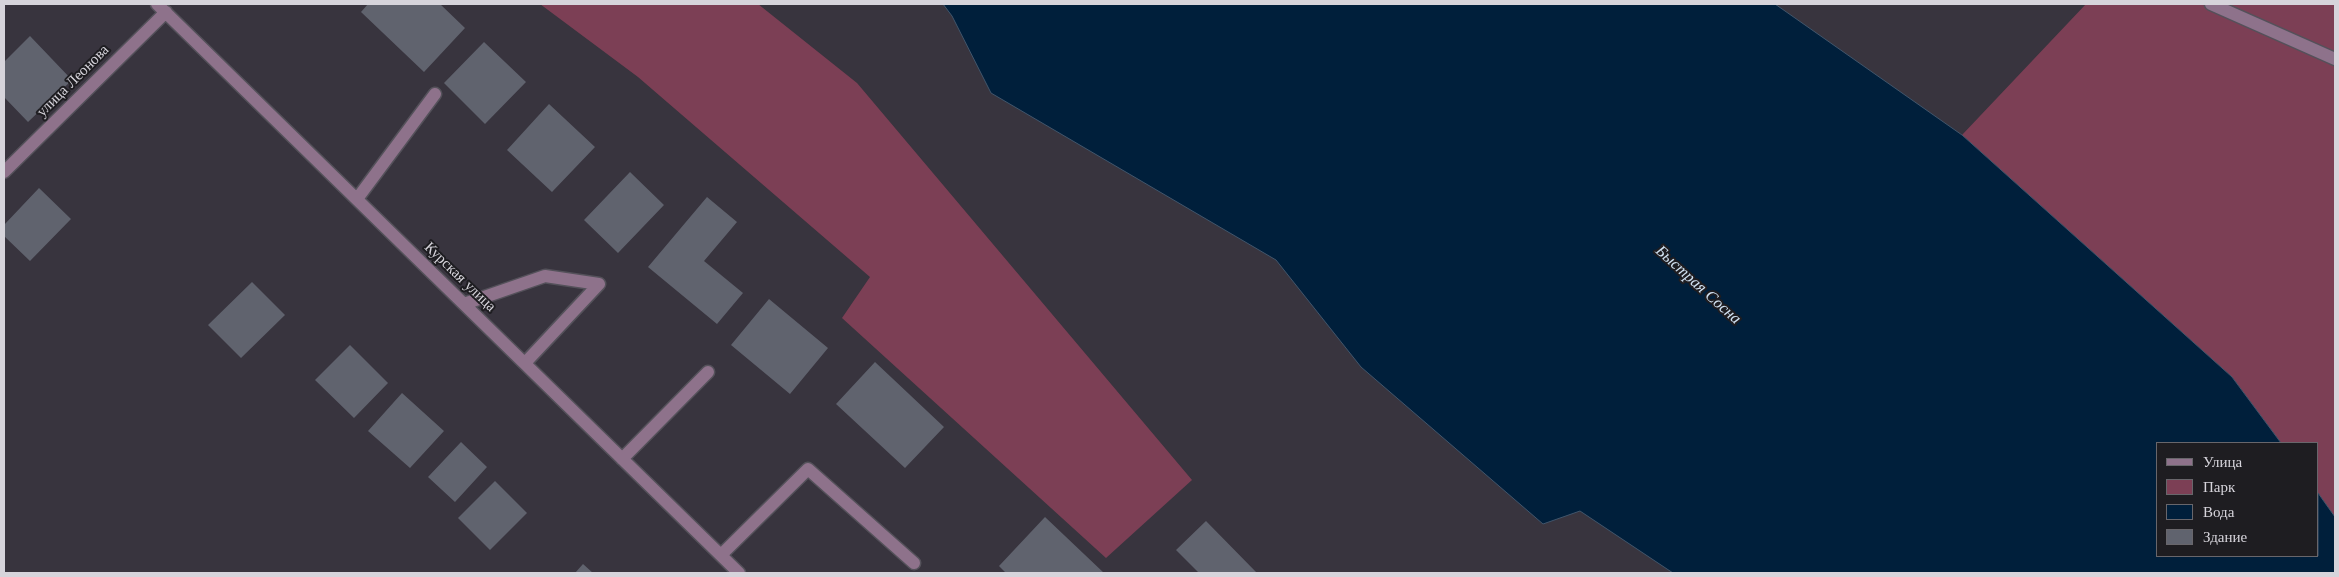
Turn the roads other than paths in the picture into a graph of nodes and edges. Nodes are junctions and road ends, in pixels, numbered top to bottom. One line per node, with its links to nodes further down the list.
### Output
1 (2211, 4): 3 (street)
2 (161, 8): 5 (street, улица Леонова); 6 (street, Курская улица)
3 (2335, 59)
4 (436, 94): 6 (street)
5 (4, 172)
6 (357, 200): 7 (street, Курская улица)
7 (464, 304): 8 (street, Курская улица); 8 (street)
8 (525, 363): 10 (street, Курская улица)
9 (708, 372): 10 (street)
10 (622, 459): 11 (street, Курская улица)
11 (721, 556): 12 (street); 13 (street, Курская улица)
12 (914, 562)
13 (739, 573)

